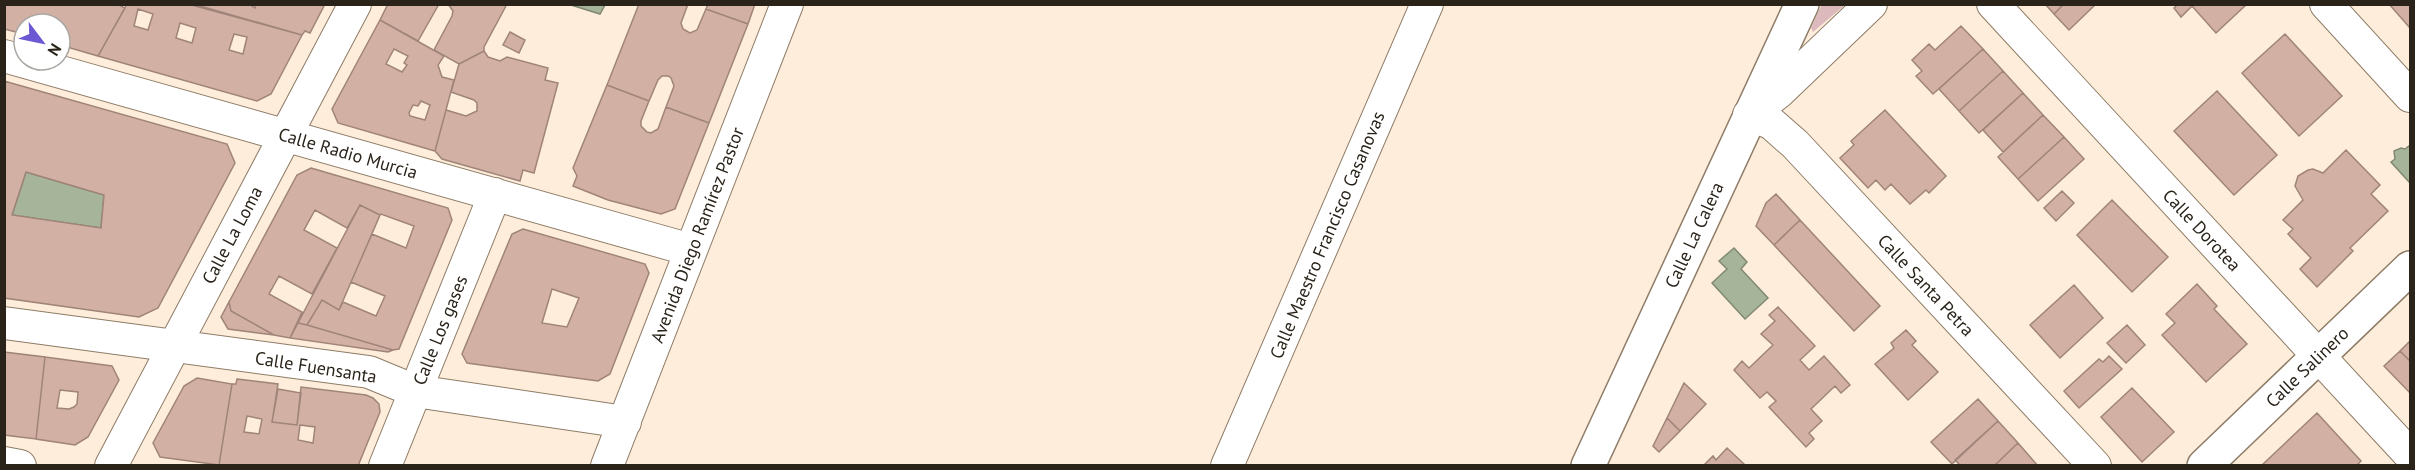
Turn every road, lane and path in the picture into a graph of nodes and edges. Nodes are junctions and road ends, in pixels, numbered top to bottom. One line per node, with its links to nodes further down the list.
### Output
1 (355, 4): 11 (street, Calle La Loma)
2 (787, 4): 13 (street, Avenida Diego Ramírez Pastor)
3 (1427, 4): 26 (street, Calle Maestro Francisco Casanovas)
4 (1802, 4): 10 (main road, Calle La Calera)
5 (1871, 4): 10 (street)
6 (1993, 4): 17 (street, Calle Dorotea)
7 (2326, 4): 9 (street)
8 (4, 56): 11 (street, Calle Radio Murcia)
9 (2410, 96)
10 (1749, 115): 27 (main road, Calle La Calera); 28 (street, Calle Santa Petra)
11 (285, 135): 12 (street, Calle Radio Murcia); 16 (street, Calle La Loma)
12 (495, 195): 13 (street, Calle Radio Murcia); 18 (street, Calle Los gases)
13 (691, 250): 19 (street, Avenida Diego Ramírez Pastor)
14 (2410, 268): 17 (main road, Calle Salinero)
15 (4, 323): 16 (street, Calle Fuensanta)
16 (173, 347): 18 (street, Calle Fuensanta); 23 (street, Calle La Loma)
17 (2319, 356): 20 (street, Calle Dorotea); 29 (main road, Calle Salinero)
18 (416, 391): 19 (street, Calle Fuensanta); 24 (street, Calle Los gases)
19 (625, 422): 25 (street, Avenida Diego Ramírez Pastor)
20 (2410, 455)
21 (4, 463): 22 (street)
22 (20, 465)
23 (111, 465)
24 (385, 465)
25 (607, 465)
26 (1227, 465)
27 (1588, 465)
28 (2095, 465)
29 (2204, 465)

